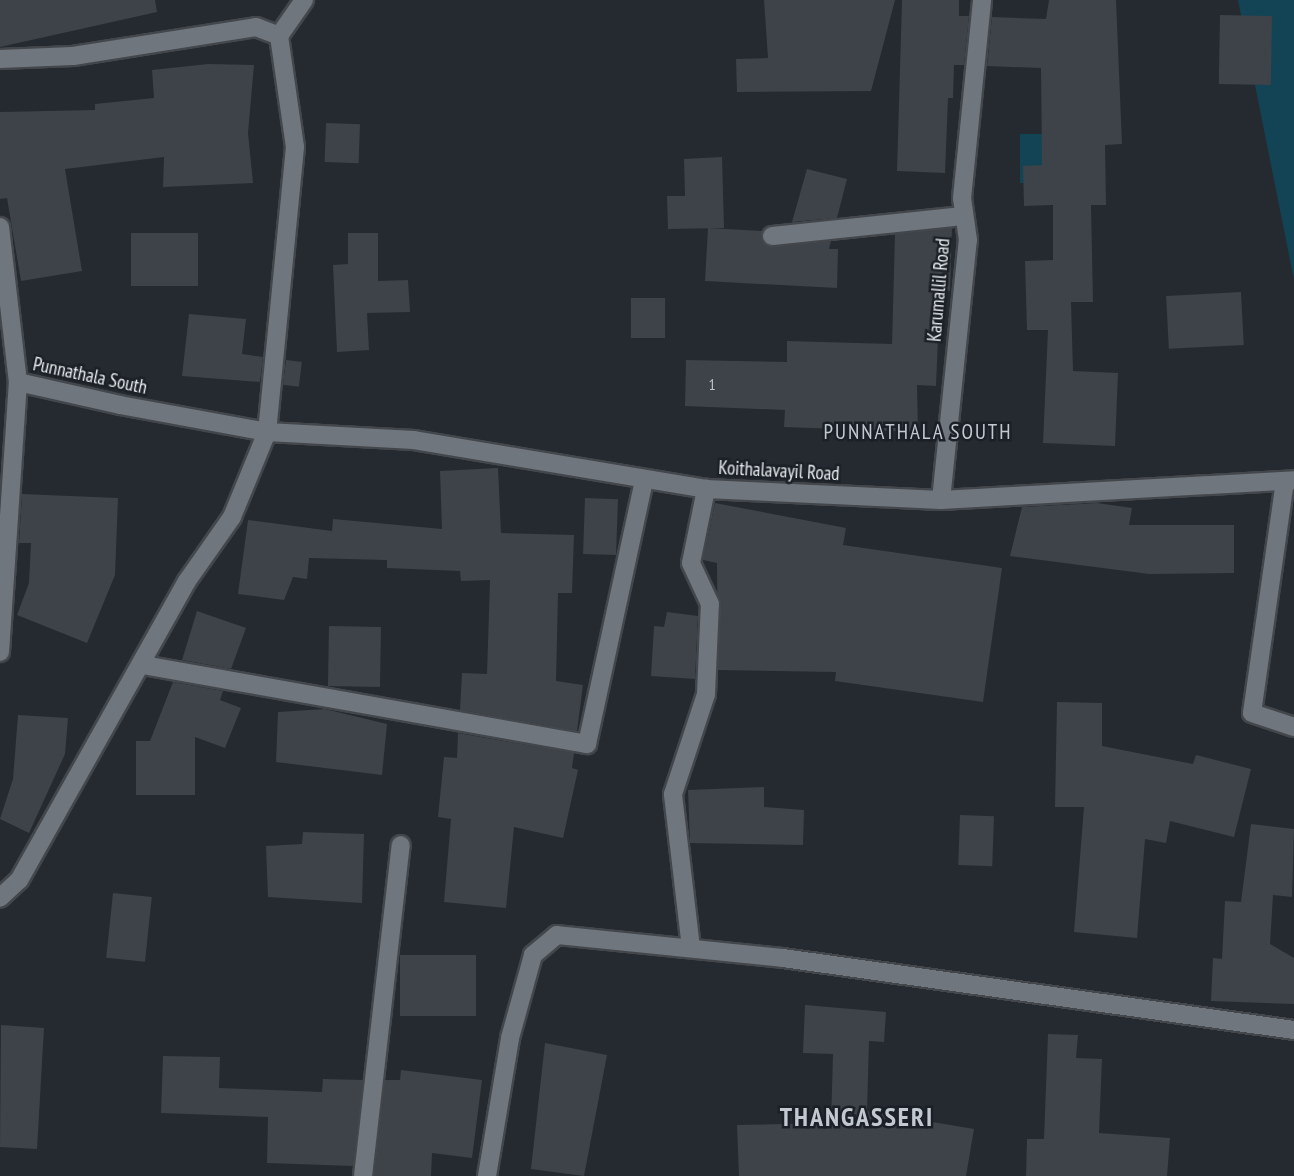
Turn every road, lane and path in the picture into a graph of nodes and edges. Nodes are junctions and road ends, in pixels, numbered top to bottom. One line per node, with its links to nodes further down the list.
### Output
1 (304, 0): 3 (street)
2 (982, 0): 5 (street, Karumallil Road)
3 (279, 36): 4 (street); 9 (street)
4 (0, 59)
5 (961, 216): 7 (street); 13 (street, Karumallil Road)
6 (0, 227): 8 (street, Punnathala South)
7 (772, 236)
8 (18, 382): 9 (street, Punnathala South); 14 (street)
9 (267, 432): 10 (street, Koithalavayil Road); 15 (street)
10 (644, 480): 12 (street, Koithalavayil Road); 15 (street)
11 (1290, 480): 13 (street, Koithalavayil Road); 16 (street)
12 (706, 489): 13 (street, Koithalavayil Road); 19 (street)
13 (941, 500)
14 (0, 652)
15 (143, 665): 18 (street)
16 (1294, 727)
17 (401, 845): 21 (street)
18 (0, 898)
19 (691, 948): 20 (street); 22 (street)
20 (1294, 1030)
21 (363, 1176)
22 (488, 1176)

